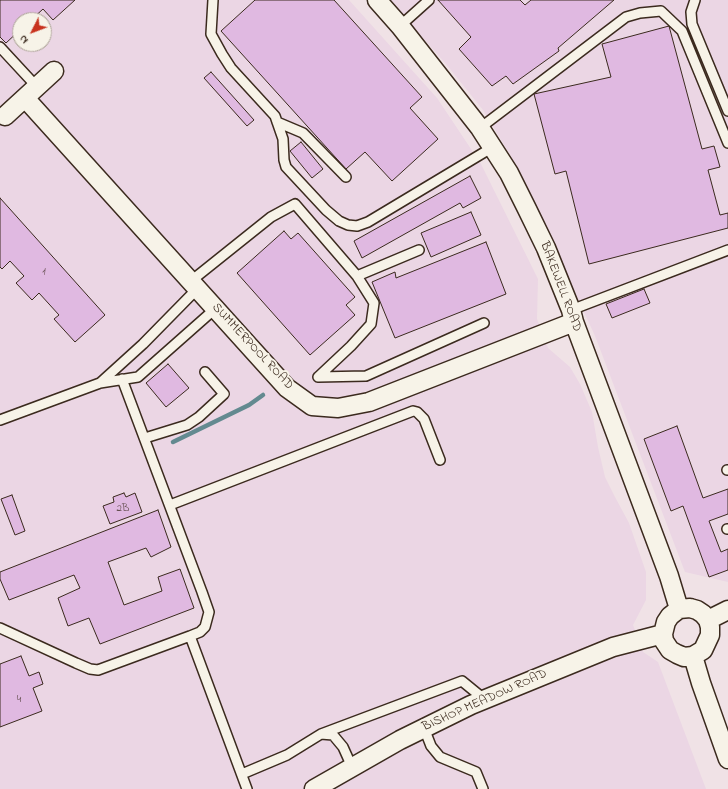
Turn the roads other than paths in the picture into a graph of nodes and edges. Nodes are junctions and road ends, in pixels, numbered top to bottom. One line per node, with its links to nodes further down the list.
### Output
1 (213, 0): 11 (lane)
2 (377, 0): 5 (street, BAKEWELL ROAD)
3 (429, 0): 5 (lane)
4 (695, 0): 9 (lane)
5 (400, 26): 12 (street, BAKEWELL ROAD)
6 (0, 47): 8 (lane)
7 (54, 71): 8 (street)
8 (31, 92): 10 (street); 19 (street, SUMMERPOOL ROAD)
9 (728, 111)
10 (5, 116)
11 (277, 122): 14 (lane); 15 (lane)
12 (480, 128): 13 (lane); 14 (street, BAKEWELL ROAD)
13 (728, 143)
14 (493, 147): 21 (street, BAKEWELL ROAD)
15 (346, 176)
16 (419, 250): 18 (lane)
17 (728, 250): 21 (lane)
18 (357, 276): 19 (lane); 22 (lane)
19 (195, 284): 20 (street, SUMMERPOOL ROAD); 25 (lane)
20 (216, 308): 21 (street, SUMMERPOOL ROAD); 24 (lane)
21 (572, 316): 30 (street, BAKEWELL ROAD)
22 (484, 323)
23 (205, 372): 27 (lane)
24 (122, 379): 25 (lane); 27 (lane)
25 (100, 383): 26 (lane)
26 (0, 420)
27 (145, 438): 29 (lane)
28 (440, 460): 29 (lane)
29 (170, 505): 35 (lane)
30 (679, 609): 32 (street); 34 (street)
31 (728, 610): 32 (street)
32 (708, 620): 36 (street)
33 (0, 628): 35 (lane)
34 (663, 634): 36 (street); 37 (street, BISHOP MEADOW ROAD)
35 (190, 636): 42 (lane)
36 (693, 656): 40 (street)
37 (484, 699): 38 (street, BISHOP MEADOW ROAD); 39 (lane)
38 (424, 728): 41 (street, BISHOP MEADOW ROAD); 45 (lane)
39 (321, 734): 41 (lane); 42 (lane)
40 (728, 759)
41 (352, 767): 44 (street, BISHOP MEADOW ROAD)
42 (242, 774): 43 (lane)
43 (247, 789)
44 (314, 789)
45 (483, 789)

